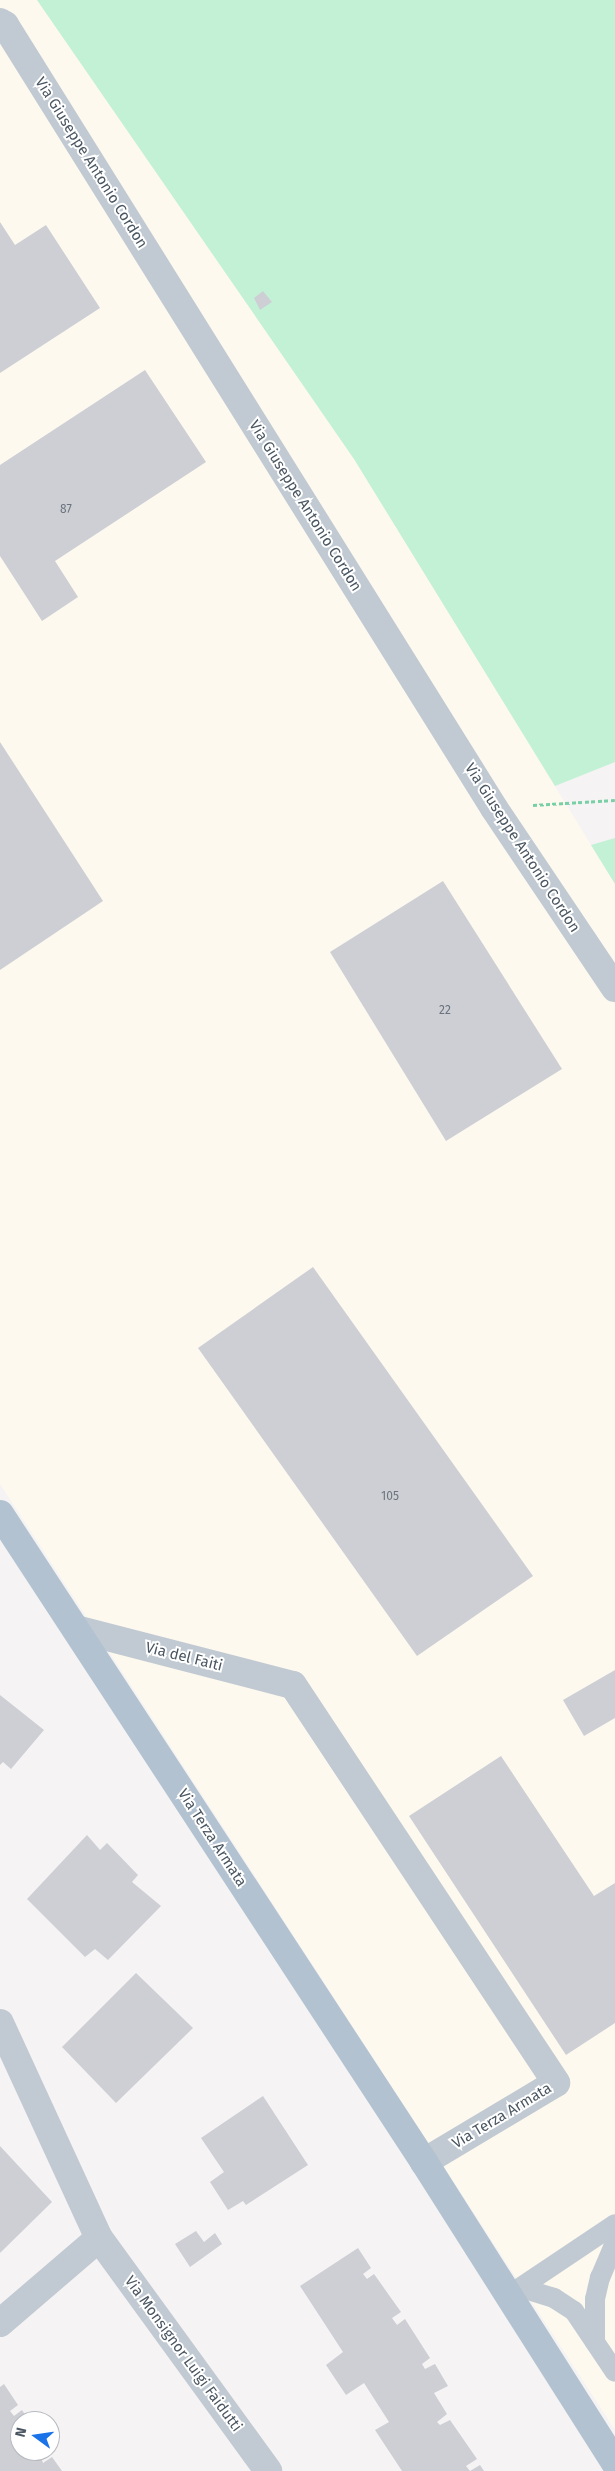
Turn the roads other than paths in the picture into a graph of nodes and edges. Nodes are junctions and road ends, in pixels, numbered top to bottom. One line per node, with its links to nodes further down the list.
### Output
1 (0, 22): 2 (street, Via Giuseppe Antonio Cordon)
2 (615, 988)
3 (0, 1514): 4 (main road, Via Terza Armata)
4 (76, 1630): 5 (street, Via del Faiti); 7 (main road, Via Terza Armata)
5 (293, 1685): 7 (street, Via Terza Armata)
6 (0, 2023): 9 (street, Via Monsignor Luigi Faidutti)
7 (424, 2162): 11 (main road, Via Terza Armata)
8 (615, 2224): 11 (lane)
9 (98, 2238): 12 (street); 16 (street, Via Monsignor Luigi Faidutti)
10 (615, 2242): 13 (lane)
11 (510, 2291): 13 (lane); 15 (main road, Via Terza Armata)
12 (0, 2323)
13 (595, 2342): 14 (lane)
14 (615, 2372)
15 (615, 2463)
16 (268, 2471)

